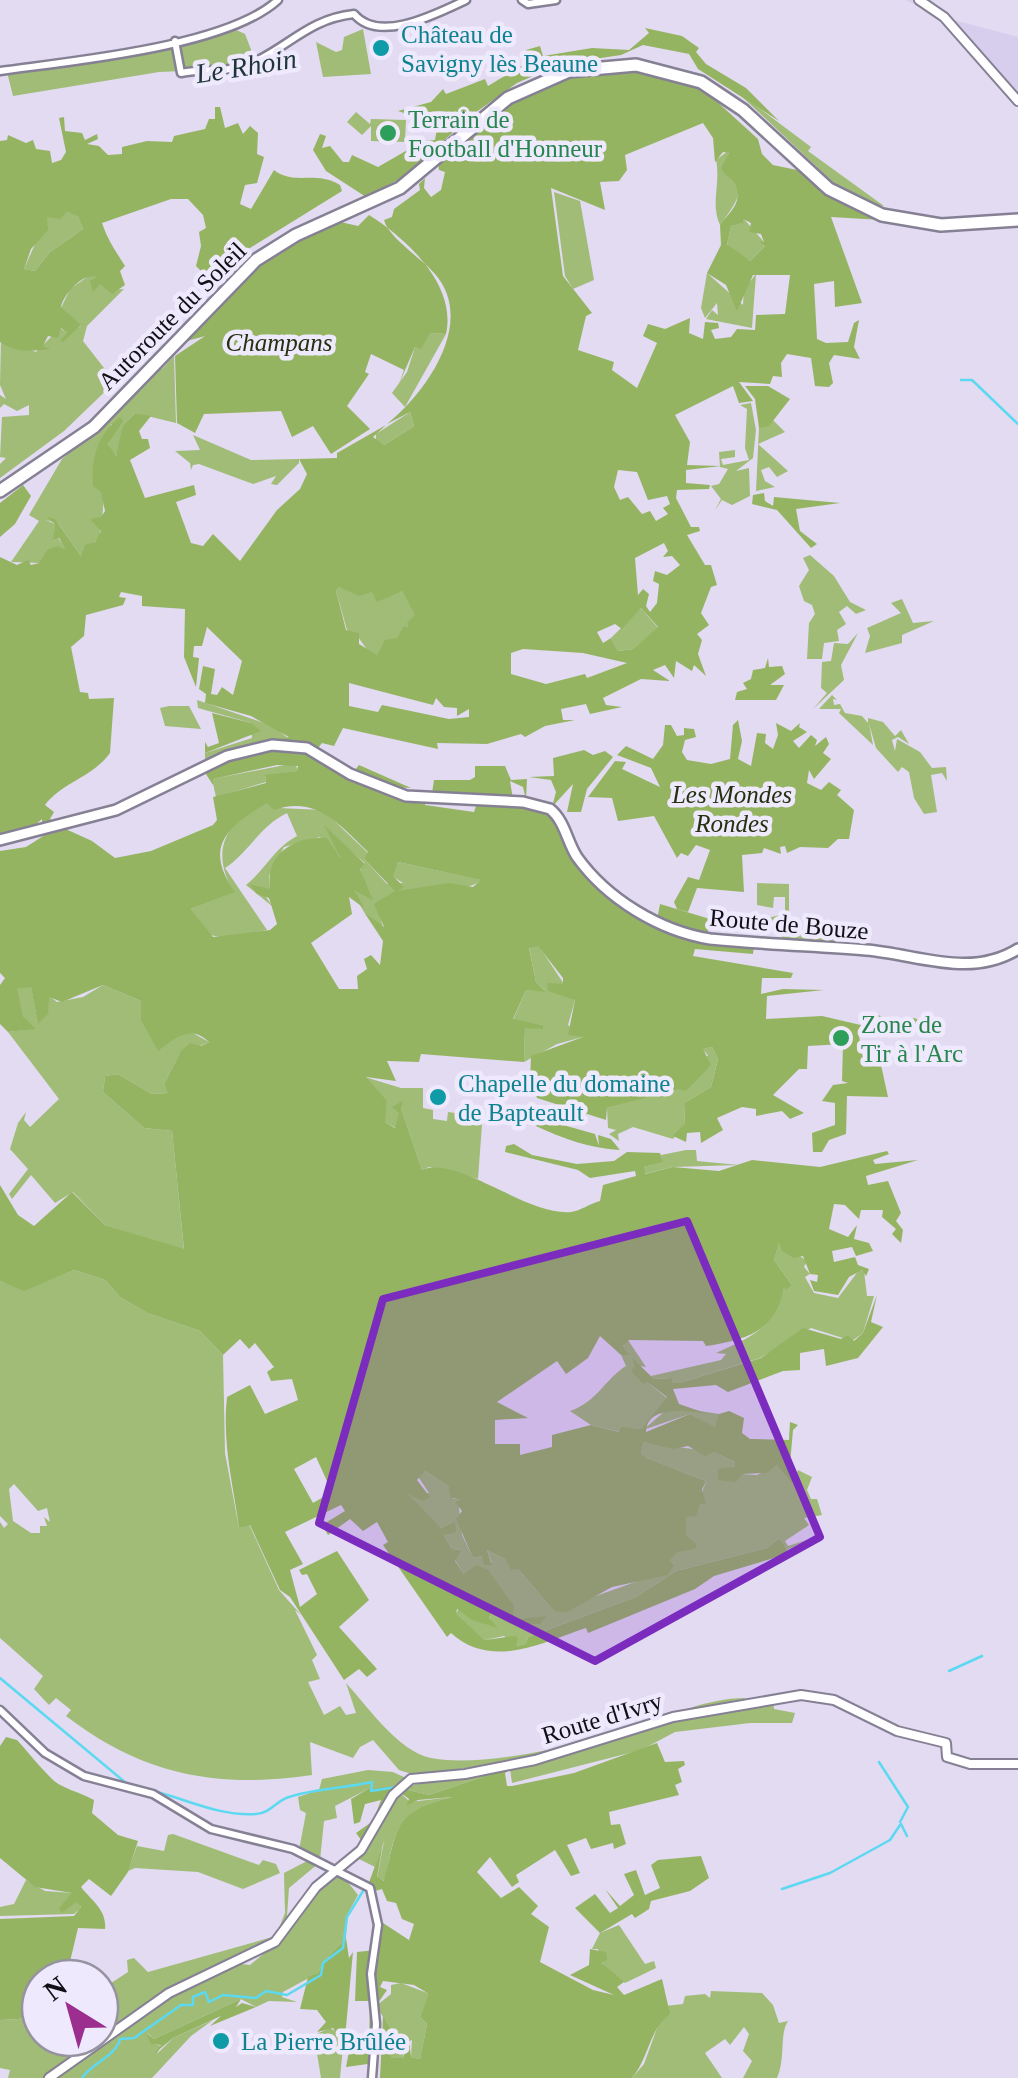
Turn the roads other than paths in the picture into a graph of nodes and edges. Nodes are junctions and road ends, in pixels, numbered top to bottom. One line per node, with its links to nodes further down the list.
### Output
1 (278, 0): 6 (street)
2 (466, 0): 6 (street)
3 (556, 0): 4 (street)
4 (523, 1)
5 (923, 1): 8 (main road)
6 (175, 41): 7 (street)
7 (0, 71)
8 (1018, 101)
9 (1018, 218): 10 (highway, Autoroute du Soleil)
10 (0, 489)
11 (0, 840): 12 (main road, Route de Bouze)
12 (1018, 948)
13 (0, 1710): 15 (street)
14 (1018, 1764): 15 (main road, Route d'Ivry)
15 (338, 1870): 16 (main road, Route d'Ivry); 17 (street)
16 (50, 2078)
17 (372, 2078)

